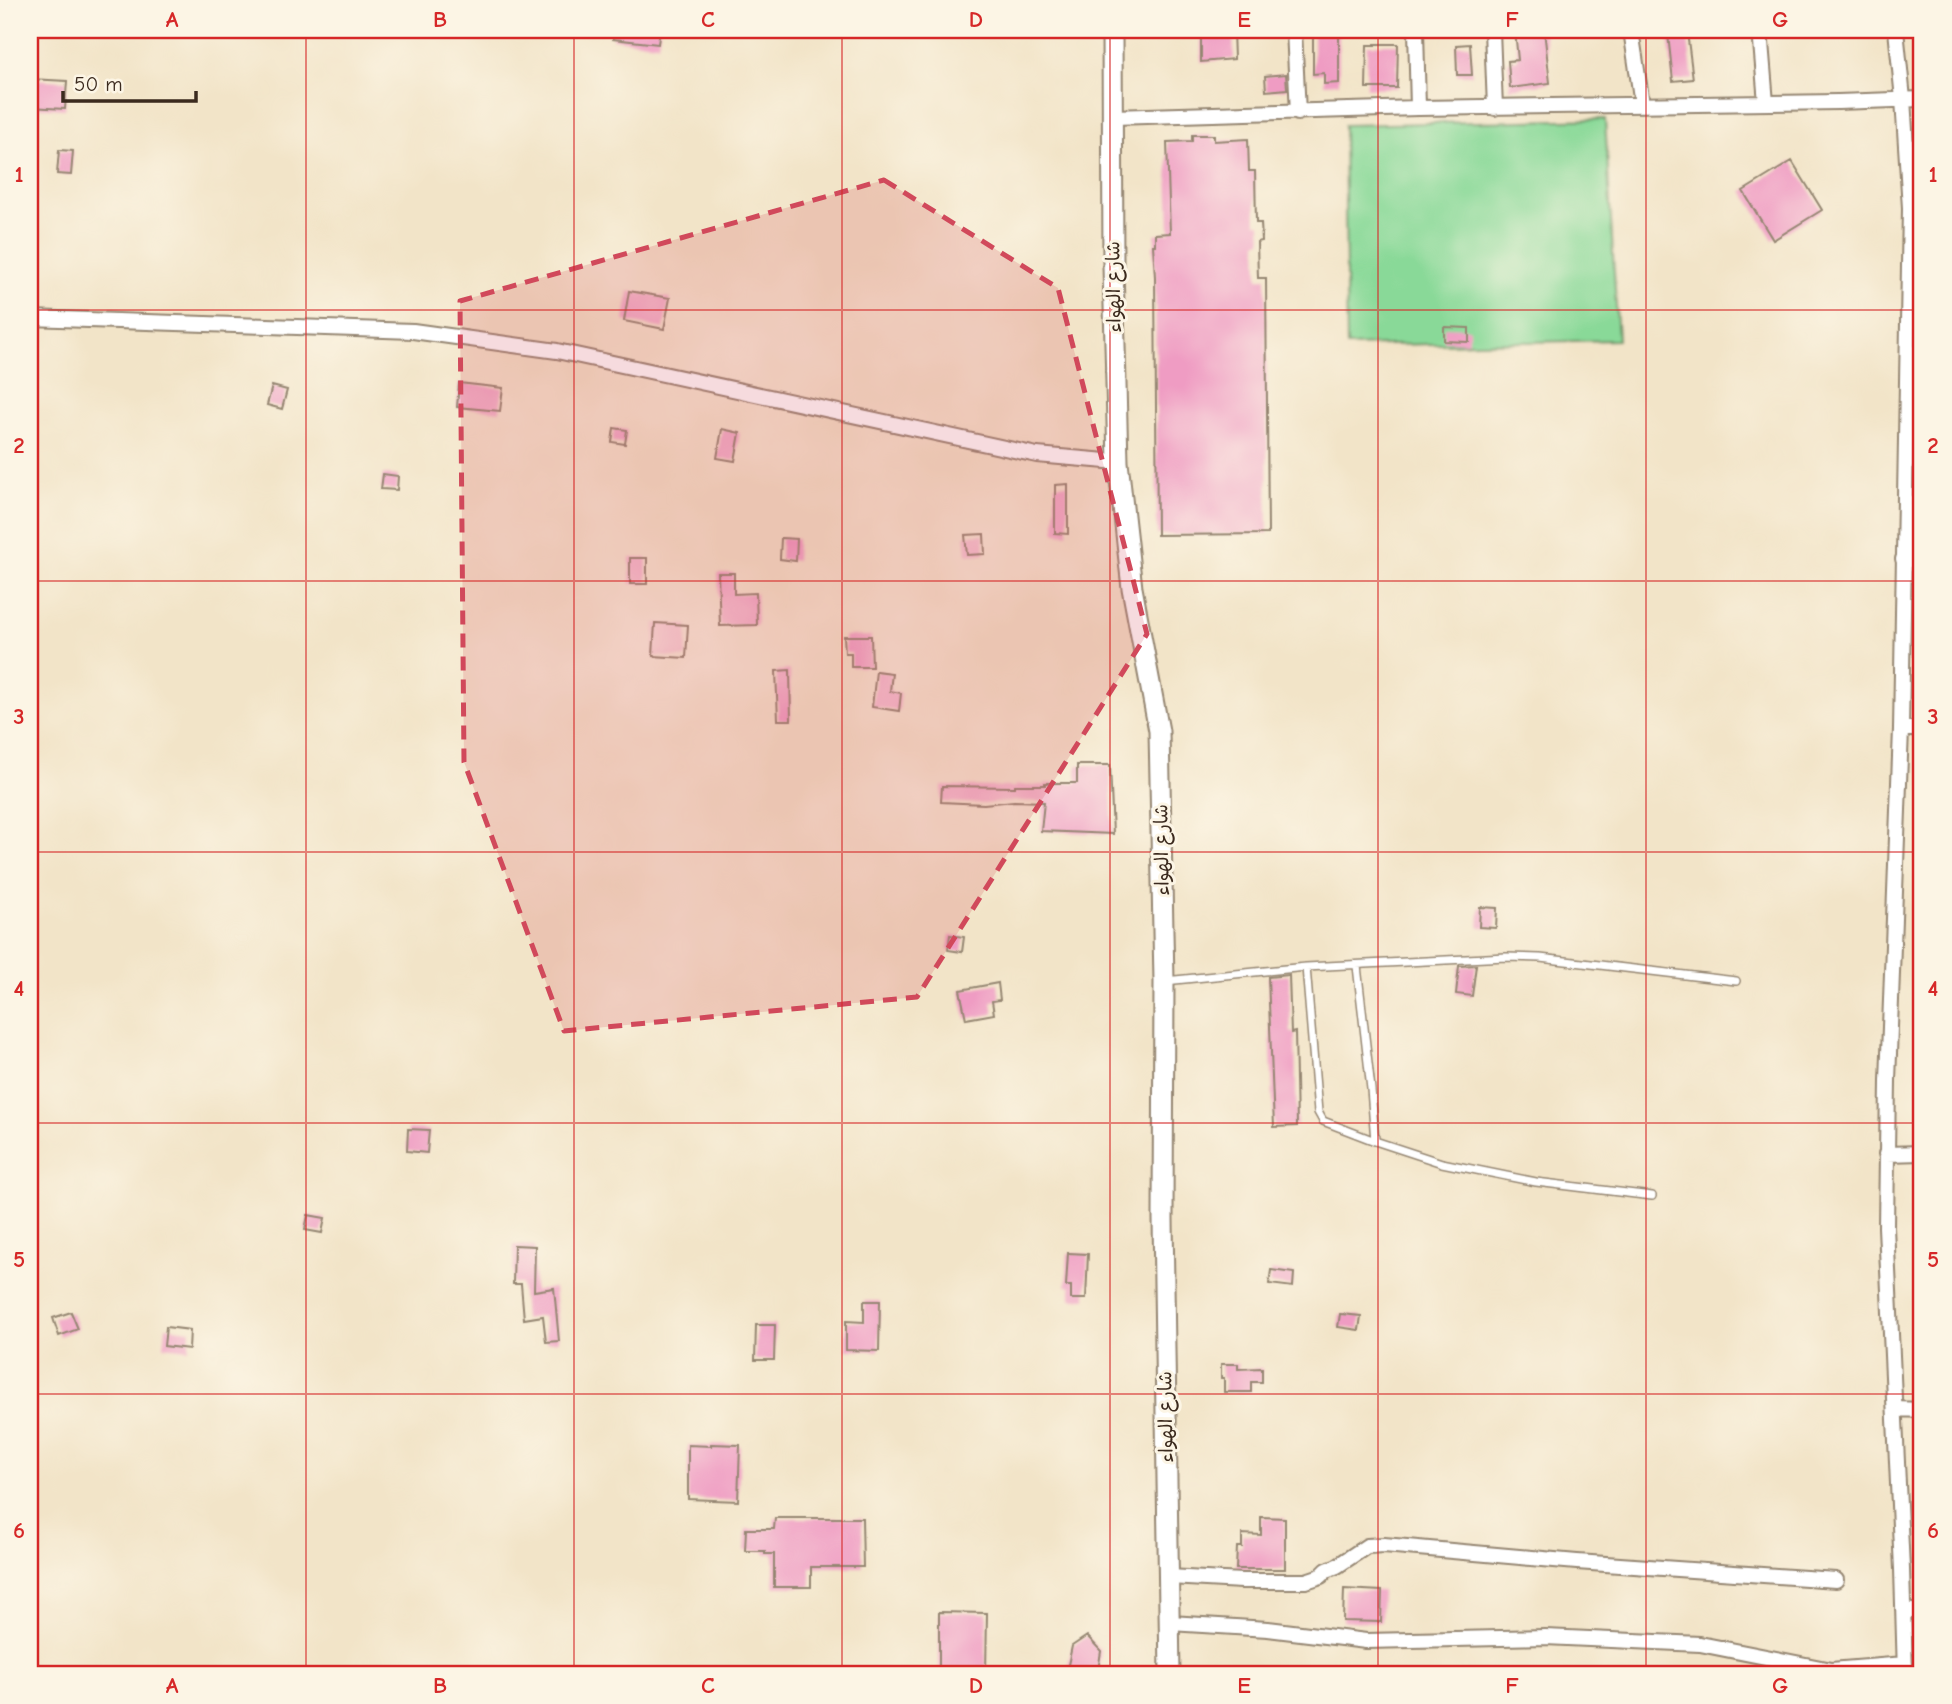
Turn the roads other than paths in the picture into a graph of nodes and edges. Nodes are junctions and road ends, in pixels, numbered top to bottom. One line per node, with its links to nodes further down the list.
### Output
1 (1112, 30): 15 (street, شارع الهواء)
2 (1294, 30): 14 (street)
3 (1416, 30): 12 (street)
4 (1492, 30): 13 (street)
5 (1631, 30): 11 (street)
6 (1760, 30): 10 (street)
7 (1896, 30): 8 (street)
8 (1903, 99): 9 (street); 10 (street); 16 (street)
9 (1922, 99)
10 (1766, 103): 11 (street)
11 (1642, 104): 13 (street)
12 (1418, 108): 13 (street); 14 (street)
13 (1495, 108)
14 (1298, 113): 15 (street)
15 (1113, 117): 18 (street, شارع الهواء)
16 (1916, 208): 19 (street)
17 (30, 318): 18 (street)
18 (1118, 462): 25 (street, شارع الهواء)
19 (1903, 559): 20 (street); 21 (street)
20 (1922, 559)
21 (1901, 729): 22 (street); 29 (street)
22 (1922, 729)
23 (1357, 966): 24 (lane); 26 (lane); 27 (lane)
24 (1306, 967): 25 (lane); 27 (lane)
25 (1164, 981): 33 (street, شارع الهواء)
26 (1736, 981)
27 (1375, 1141): 30 (lane)
28 (1922, 1153): 29 (street)
29 (1886, 1154): 31 (street)
30 (1652, 1196)
31 (1895, 1409): 32 (street); 35 (street)
32 (1922, 1410)
33 (1169, 1577): 34 (street); 37 (street, شارع الهواء)
34 (1836, 1580)
35 (1903, 1611): 36 (street); 38 (street)
36 (1922, 1612)
37 (1170, 1623): 38 (street); 39 (street, شارع الهواء)
38 (1905, 1669)
39 (1170, 1674)

